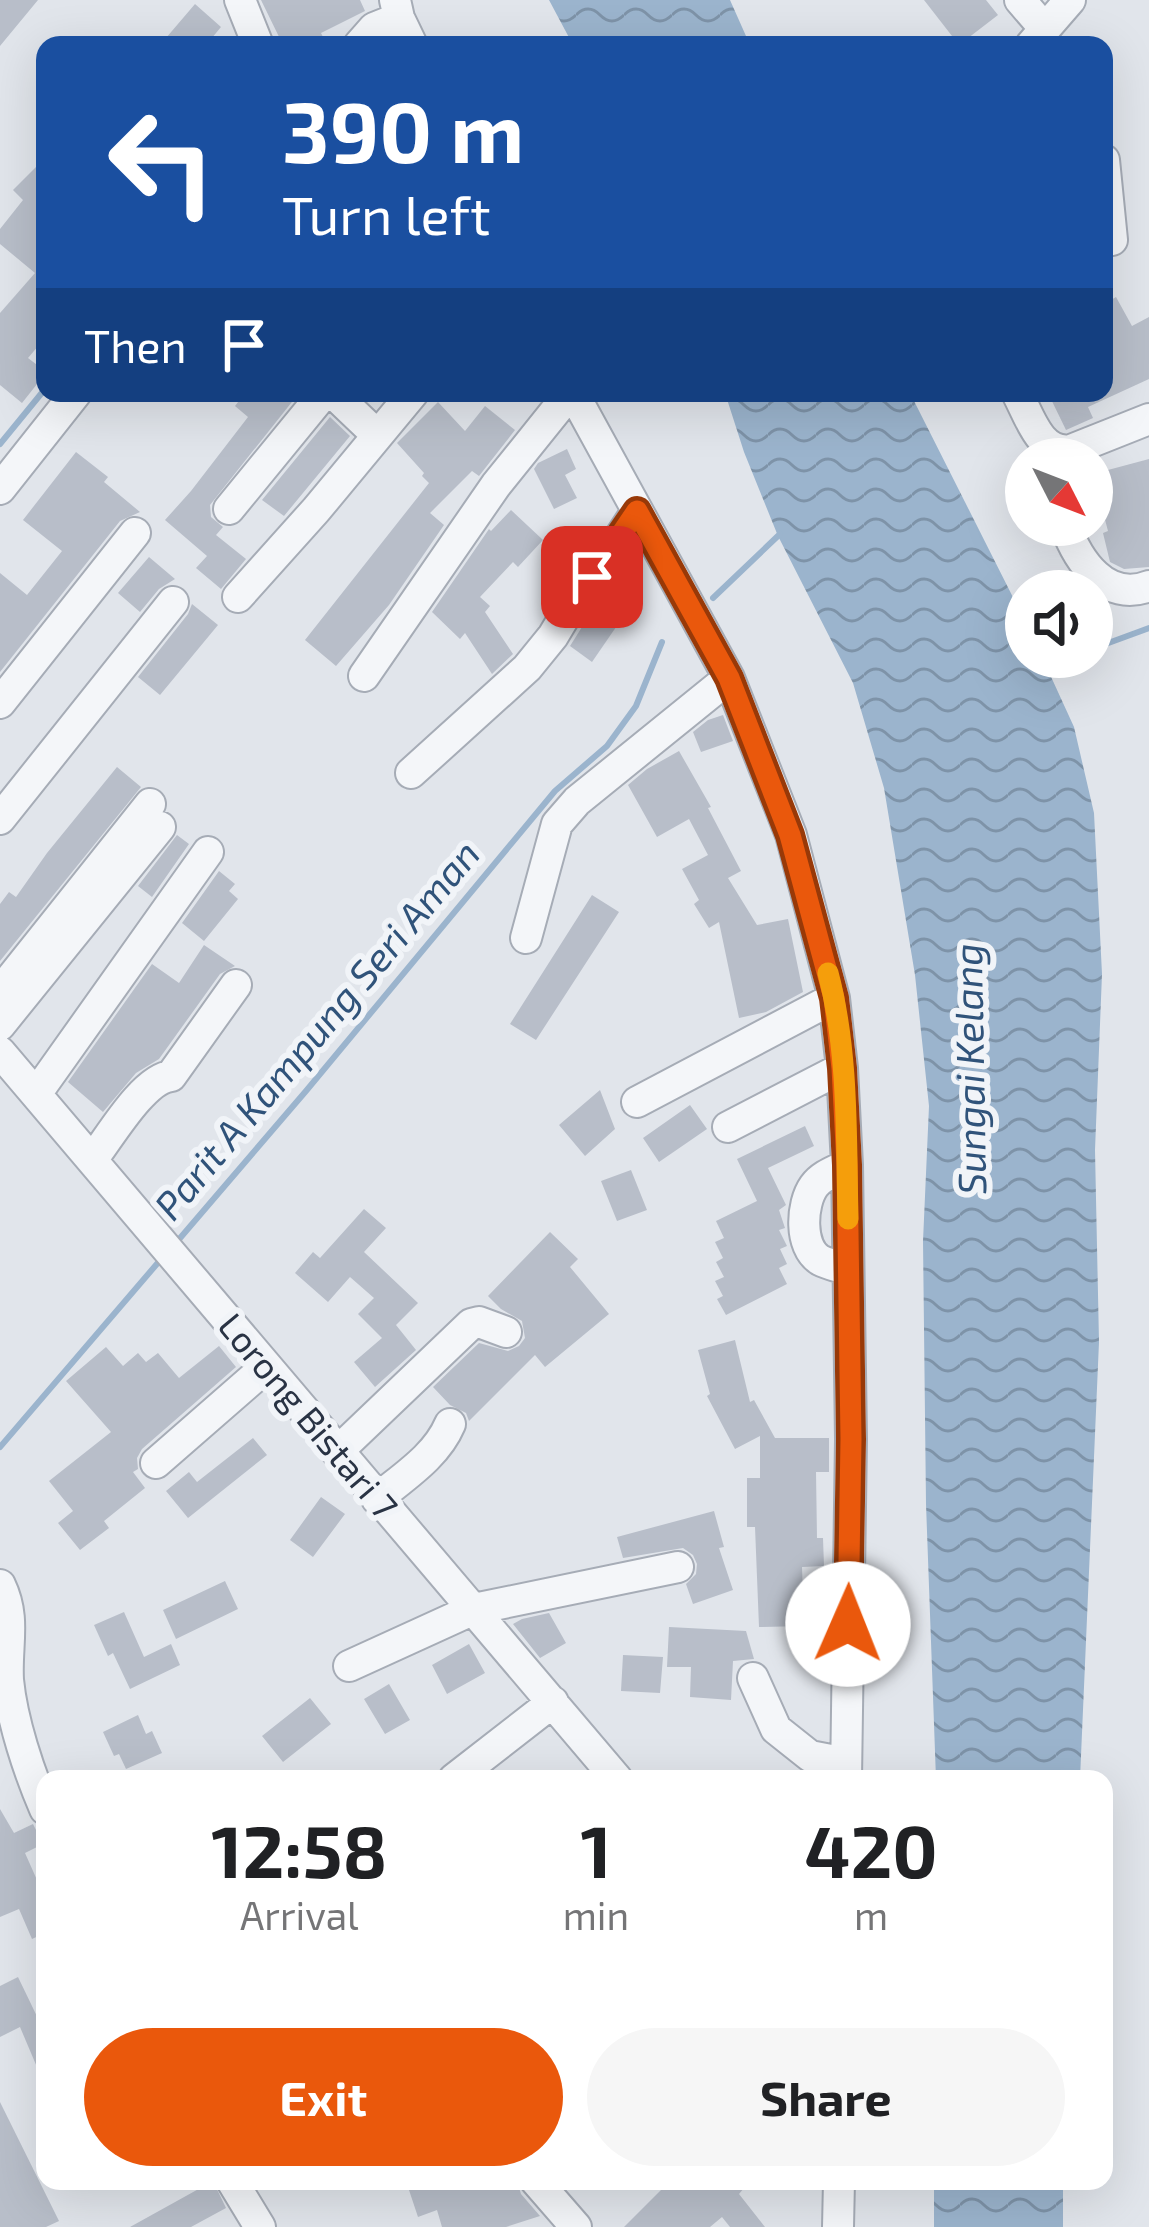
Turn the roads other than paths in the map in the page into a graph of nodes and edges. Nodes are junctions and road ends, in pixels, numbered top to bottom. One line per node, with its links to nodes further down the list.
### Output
1 (240, 0): 5 (street)
2 (1020, 0): 7 (street)
3 (1070, 0): 8 (street)
4 (402, 21): 6 (street)
5 (254, 36)
6 (366, 36)
7 (1038, 36)
8 (1039, 36)
9 (69, 402): 20 (street)
10 (317, 402): 21 (street)
11 (342, 402): 17 (street)
12 (405, 402): 17 (street)
13 (564, 402): 28 (street)
14 (576, 402): 22 (street)
15 (1022, 402): 18 (street)
16 (1149, 418): 19 (street)
17 (376, 435): 26 (street)
18 (1042, 438)
19 (1100, 438)
20 (0, 489)
21 (229, 509)
22 (637, 511): 29 (street); 31 (street)
23 (135, 533): 30 (street)
24 (1075, 546): 25 (street)
25 (1149, 586)
26 (238, 597)
27 (173, 602): 32 (street)
28 (364, 676)
29 (729, 678): 34 (street); 37 (street)
30 (0, 704)
31 (411, 773)
32 (0, 819)
33 (208, 852): 41 (street)
34 (526, 938)
35 (236, 985): 44 (street)
36 (0, 992): 38 (street)
37 (834, 998): 40 (street); 42 (street)
38 (0, 1025)
39 (0, 1052): 41 (street, Lorong Bistari 7)
40 (842, 1068): 43 (street); 45 (street)
41 (36, 1094): 44 (street, Lorong Bistari 7)
42 (637, 1102)
43 (728, 1127)
44 (92, 1160): 48 (street, Lorong Bistari 7)
45 (847, 1165): 46 (street); 46 (street)
46 (848, 1270): 62 (street)
47 (506, 1332): 50 (street)
48 (266, 1367): 50 (street, Lorong Bistari 7); 51 (street)
49 (450, 1424): 52 (street)
50 (337, 1452): 52 (street, Lorong Bistari 7)
51 (156, 1463)
52 (377, 1499): 55 (street, Lorong Bistari 7)
53 (678, 1567): 55 (street)
54 (0, 1586): 63 (street)
55 (473, 1609): 56 (street); 58 (street, Lorong Bistari 7)
56 (349, 1666)
57 (753, 1678): 61 (street)
58 (553, 1702): 59 (street); 60 (street, Lorong Bistari 7)
59 (466, 1770)
60 (610, 1770)
61 (844, 1770)
62 (846, 1770)
63 (36, 1788)
64 (237, 2190): 67 (street)
65 (544, 2190): 68 (street)
66 (838, 2190): 69 (street)
67 (260, 2227)
68 (576, 2227)
69 (838, 2227)

